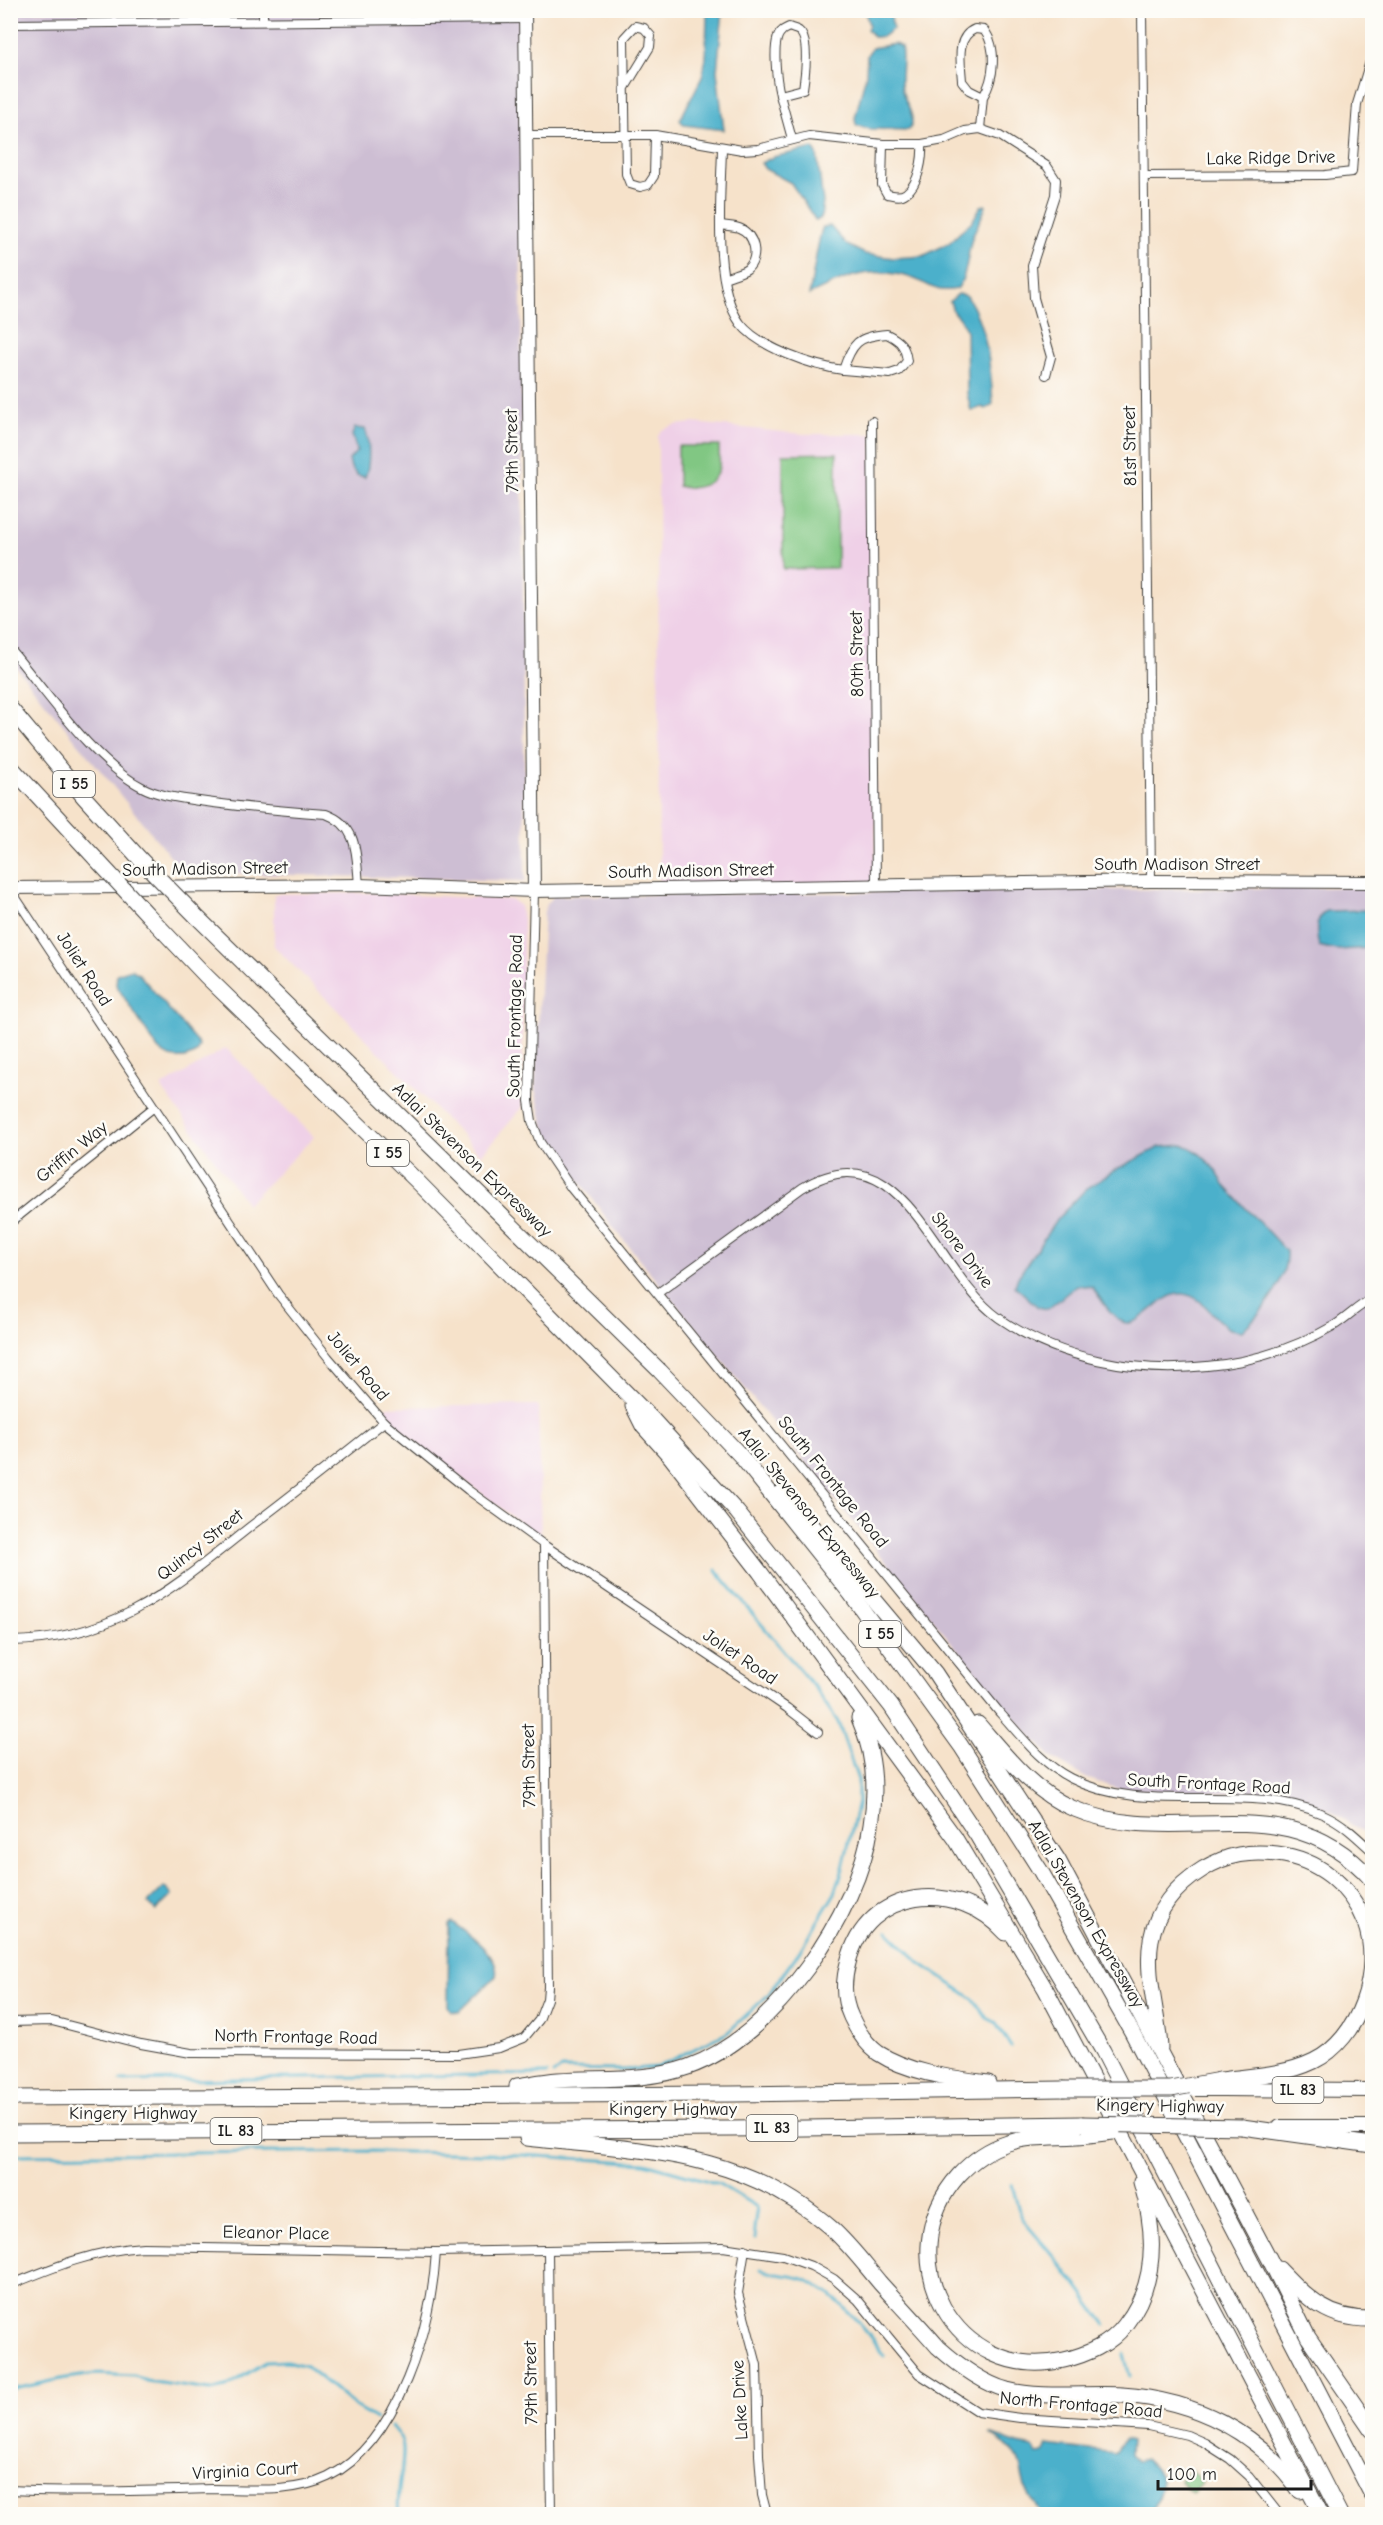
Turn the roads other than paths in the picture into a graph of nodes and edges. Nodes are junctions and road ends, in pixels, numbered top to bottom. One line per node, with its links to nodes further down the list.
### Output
1 (263, 10): 4 (street)
2 (1142, 10): 18 (street, 81st Street)
3 (526, 15): 4 (street); 11 (street, 79th Street)
4 (263, 21): 5 (street)
5 (10, 24)
6 (1372, 55): 18 (street, Lake Ridge Drive)
7 (625, 88): 7 (street); 12 (street)
8 (780, 95): 8 (street); 14 (street)
9 (983, 97): 9 (street); 10 (street)
10 (980, 129): 16 (street); 22 (street)
11 (527, 135): 12 (street); 32 (street, 79th Street)
12 (625, 135): 13 (street); 13 (street)
13 (656, 135): 17 (street)
14 (792, 139): 15 (street); 17 (street)
15 (883, 144): 16 (street); 16 (street)
16 (922, 144)
17 (722, 148): 19 (street)
18 (1144, 176): 27 (street, 81st Street)
19 (720, 225): 20 (street); 20 (street)
20 (724, 278): 21 (street)
21 (843, 370): 21 (street)
22 (1046, 375)
23 (872, 421): 30 (street, 80th Street)
24 (10, 649): 29 (street)
25 (10, 708): 40 (highway, Adlai Stevenson Expressway / I 55, bridge)
26 (10, 766): 38 (highway, I 55, bridge)
27 (1151, 881): 28 (street, South Madison Street); 30 (street, South Madison Street)
28 (1372, 882)
29 (359, 885): 31 (street, South Madison Street); 32 (street, South Madison Street)
30 (876, 886): 32 (street, South Madison Street)
31 (10, 888): 33 (street, Joliet Road)
32 (534, 891): 35 (street, South Frontage Road)
33 (154, 1107): 34 (street, Griffin Way); 39 (street, Joliet Road)
34 (10, 1223)
35 (658, 1293): 36 (street, Shore Drive); 46 (street, South Frontage Road)
36 (1370, 1300): 37 (street)
37 (1372, 1322)
38 (627, 1392): 44 (highway); 77 (highway, I 55)
39 (384, 1422): 41 (street, Joliet Road); 42 (street, Quincy Street)
40 (740, 1455): 43 (highway); 72 (highway, Adlai Stevenson Expressway / I 55)
41 (544, 1545): 45 (street, Joliet Road); 48 (street, 79th Street)
42 (10, 1641)
43 (935, 1673): 47 (highway); 51 (highway)
44 (847, 1691): 49 (highway); 55 (highway)
45 (818, 1732)
46 (1372, 1851)
47 (1372, 1880)
48 (548, 1987): 50 (street, North Frontage Road)
49 (1046, 1990): 53 (highway); 63 (highway)
50 (10, 2022)
51 (1161, 2057): 52 (highway, Kingery Highway); 67 (highway)
52 (1222, 2084): 53 (highway, Kingery Highway / IL 83, bridge); 54 (main road, Kingery Highway / IL 83)
53 (1045, 2090): 55 (highway, Kingery Highway / IL 83)
54 (1372, 2090)
55 (461, 2094): 56 (highway, Kingery Highway / IL 83)
56 (10, 2098)
57 (1242, 2127): 58 (main road, Kingery Highway / IL 83); 59 (highway, Kingery Highway / IL 83, bridge); 62 (highway)
58 (1372, 2127)
59 (1085, 2129): 60 (highway, Kingery Highway / IL 83); 63 (highway)
60 (462, 2130): 61 (highway, Kingery Highway / IL 83); 76 (highway)
61 (10, 2133)
62 (1372, 2145)
63 (1134, 2157): 76 (highway)
64 (745, 2249): 65 (street, North Frontage Road); 74 (street, Lake Drive); 75 (street, North Frontage Road)
65 (548, 2251): 66 (street, Eleanor Place); 73 (street, 79th Street)
66 (436, 2252): 68 (street, Eleanor Place); 71 (street, Virginia Court)
67 (1269, 2258): 69 (highway); 70 (highway)
68 (10, 2285)
69 (1372, 2319)
70 (1372, 2430)
71 (10, 2490)
72 (1372, 2495)
73 (551, 2514)
74 (767, 2514)
75 (1279, 2514)
76 (1319, 2514)
77 (1340, 2514)

